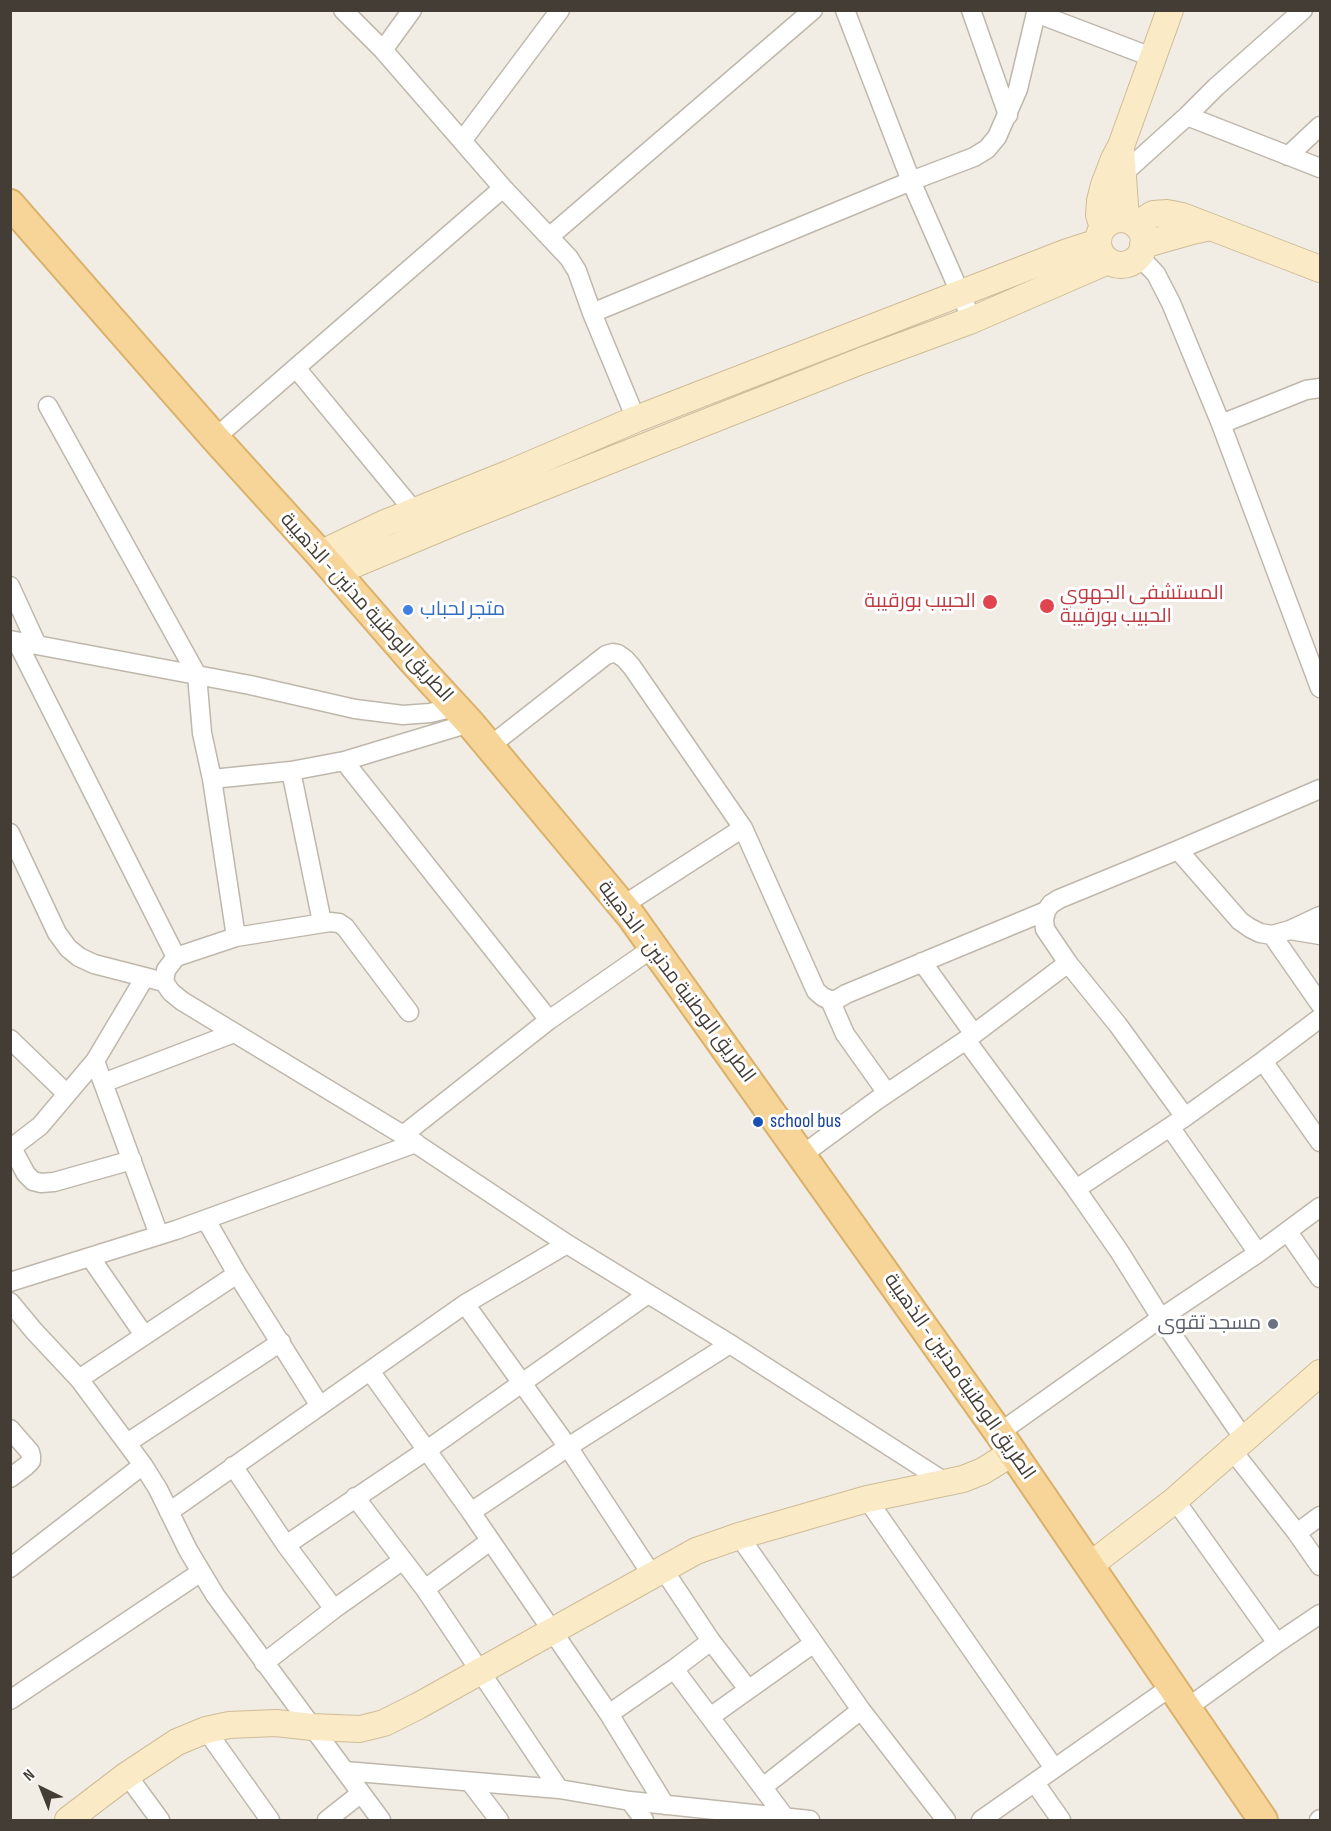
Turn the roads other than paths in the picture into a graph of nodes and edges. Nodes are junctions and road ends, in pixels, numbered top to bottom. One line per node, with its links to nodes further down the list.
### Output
1 (343, 10): 11 (street)
2 (412, 10): 11 (street)
3 (560, 10): 16 (street)
4 (813, 10): 10 (street)
5 (845, 10): 21 (street)
6 (971, 10): 13 (street)
7 (1170, 10): 12 (street)
8 (1303, 10): 14 (street)
9 (1036, 12): 12 (street); 13 (street)
10 (791, 18): 26 (street)
11 (383, 50): 16 (street)
12 (1154, 58): 17 (street)
13 (1008, 115): 21 (street)
14 (1187, 116): 18 (street); 20 (street)
15 (1320, 126): 18 (street)
16 (462, 141): 22 (street)
17 (1121, 146): 20 (street); 27 (street)
18 (1288, 156): 19 (street)
19 (1320, 168)
20 (1124, 180): 24 (street); 27 (street)
21 (911, 181): 29 (street); 30 (street)
22 (503, 188): 26 (street); 32 (street)
23 (10, 204): 37 (main road, الطريق الوطنية مدنين - الذهيبة)
24 (1177, 215): 25 (street); 27 (street)
25 (1210, 227): 27 (street); 28 (street)
26 (549, 237): 30 (street)
27 (1122, 239): 29 (street); 31 (street); 36 (street)
28 (1320, 269)
29 (961, 295): 31 (street); 35 (street)
30 (592, 313): 35 (street)
31 (972, 320): 39 (street)
32 (296, 368): 37 (street); 38 (street)
33 (1320, 388): 36 (street)
34 (48, 405): 44 (street)
35 (636, 419): 38 (street)
36 (1221, 424): 43 (street)
37 (215, 438): 39 (main road, الطريق الوطنية مدنين - الذهيبة)
38 (414, 511): 39 (street)
39 (328, 563): 46 (main road, الطريق الوطنية مدنين - الذهيبة)
40 (10, 586): 42 (street)
41 (14, 641): 42 (street); 64 (street)
42 (37, 645): 44 (street)
43 (1316, 665): 45 (street)
44 (197, 675): 46 (street); 50 (street)
45 (1320, 688)
46 (462, 715): 47 (main road, الطريق الوطنية مدنين - الذهيبة); 48 (street)
47 (490, 746): 52 (street); 55 (main road, الطريق الوطنية مدنين - الذهيبة)
48 (344, 761): 49 (street); 73 (street)
49 (291, 771): 50 (street); 58 (street)
50 (212, 779): 62 (street)
51 (1320, 789): 54 (street)
52 (743, 828): 55 (street); 69 (street)
53 (10, 832): 67 (street)
54 (1178, 850): 56 (street); 60 (street)
55 (622, 906): 63 (main road, الطريق الوطنية مدنين - الذهيبة)
56 (1046, 911): 65 (street); 66 (street)
57 (1320, 916): 59 (street)
58 (322, 922): 62 (street); 71 (street)
59 (1290, 930): 60 (street); 61 (street)
60 (1272, 935): 70 (street)
61 (1320, 935)
62 (236, 937): 64 (street)
63 (654, 947): 73 (street); 87 (main road, الطريق الوطنية مدنين - الذهيبة)
64 (176, 957): 68 (street)
65 (922, 962): 69 (street); 75 (street)
66 (1068, 963): 75 (street); 82 (street)
67 (145, 977): 68 (street); 77 (street)
68 (164, 982): 74 (street)
69 (830, 1000): 80 (street)
70 (1320, 1004)
71 (409, 1012)
72 (1320, 1018): 78 (street)
73 (549, 1020): 84 (street)
74 (234, 1032): 79 (street); 84 (street)
75 (970, 1037): 80 (street); 89 (street)
76 (10, 1039): 81 (street)
77 (95, 1061): 79 (street); 81 (street)
78 (1263, 1061): 82 (street); 85 (street)
79 (103, 1083): 88 (street)
80 (887, 1093): 87 (street)
81 (68, 1094): 86 (street)
82 (1185, 1117): 83 (street)
83 (1170, 1127): 89 (street); 95 (street)
84 (410, 1139): 91 (street); 94 (street)
85 (1320, 1142)
86 (11, 1148): 88 (street)
87 (802, 1155): 114 (main road, الطريق الوطنية مدنين - الذهيبة)
88 (132, 1160): 93 (street)
89 (1076, 1189): 103 (street)
90 (1320, 1207): 92 (street)
91 (206, 1220): 93 (street); 97 (street)
92 (1288, 1232): 95 (street); 98 (street)
93 (159, 1235): 96 (street)
94 (567, 1244): 100 (street); 102 (street)
95 (1258, 1253): 103 (street)
96 (90, 1257): 99 (street); 104 (street)
97 (237, 1274): 104 (street); 105 (street)
98 (1320, 1278)
99 (10, 1282)
100 (648, 1294): 106 (street); 110 (street)
101 (10, 1302): 109 (street)
102 (465, 1304): 107 (street); 110 (street)
103 (1161, 1318): 114 (street); 115 (street)
104 (144, 1335): 109 (street)
105 (281, 1342): 111 (street); 113 (street)
106 (730, 1344): 116 (street); 121 (street)
107 (370, 1371): 111 (street); 117 (street)
108 (1320, 1374): 115 (street)
109 (79, 1379): 113 (street)
110 (522, 1383): 116 (street); 117 (street)
111 (320, 1406): 119 (street)
112 (10, 1429): 120 (street)
113 (127, 1443): 118 (street)
114 (1006, 1443): 121 (street); 133 (main road, الطريق الوطنية مدنين - الذهيبة)
115 (1238, 1444): 124 (street); 128 (street)
116 (568, 1447): 126 (street); 137 (street)
117 (427, 1450): 122 (street); 126 (street)
118 (143, 1465): 125 (street); 135 (street)
119 (233, 1466): 125 (street); 131 (street)
120 (10, 1478)
121 (945, 1482): 123 (street)
122 (355, 1497): 131 (street); 132 (street)
123 (867, 1499): 129 (street); 156 (street)
124 (1174, 1500): 133 (street); 144 (street)
125 (169, 1512): 136 (street)
126 (471, 1512): 130 (street)
127 (1320, 1516): 128 (street)
128 (1297, 1533): 134 (street)
129 (739, 1536): 137 (street); 143 (street)
130 (490, 1541): 138 (street); 141 (street)
131 (286, 1545): 139 (street)
132 (403, 1560): 138 (street); 139 (street)
133 (1089, 1566): 149 (main road, الطريق الوطنية مدنين - الذهيبة)
134 (1320, 1566)
135 (10, 1568)
136 (201, 1572): 145 (street); 150 (street)
137 (658, 1572): 141 (street); 142 (street)
138 (425, 1589): 147 (street)
139 (334, 1609): 145 (street)
140 (1320, 1614): 144 (street)
141 (553, 1631): 147 (street); 152 (street)
142 (711, 1641): 146 (street); 148 (street)
143 (814, 1643): 148 (street); 151 (street)
144 (1277, 1643): 149 (street)
145 (264, 1663): 154 (street)
146 (674, 1669): 152 (street); 153 (street)
147 (480, 1671): 154 (street); 162 (street)
148 (748, 1689): 153 (street)
149 (1179, 1697): 156 (street); 178 (main road, الطريق الوطنية مدنين - الذهيبة)
150 (10, 1700)
151 (861, 1710): 161 (street); 175 (street)
152 (609, 1714): 165 (street)
153 (710, 1717): 161 (street)
154 (312, 1727): 155 (street); 157 (street)
155 (206, 1730): 158 (street); 169 (street)
156 (1054, 1768): 160 (street)
157 (345, 1771): 159 (street); 163 (street)
158 (127, 1775): 167 (street); 168 (street)
159 (470, 1782): 162 (street); 172 (street)
160 (1035, 1783): 176 (street); 177 (street)
161 (763, 1787): 166 (street)
162 (559, 1789): 164 (street)
163 (360, 1794): 170 (street); 171 (street)
164 (630, 1801): 165 (street); 173 (street)
165 (665, 1805): 166 (street)
166 (786, 1819): 174 (street)
167 (69, 1821)
168 (160, 1821)
169 (270, 1821)
170 (327, 1821)
171 (381, 1821)
172 (499, 1821)
173 (644, 1821)
174 (810, 1821)
175 (946, 1821)
176 (981, 1821)
177 (1061, 1821)
178 (1263, 1821)

